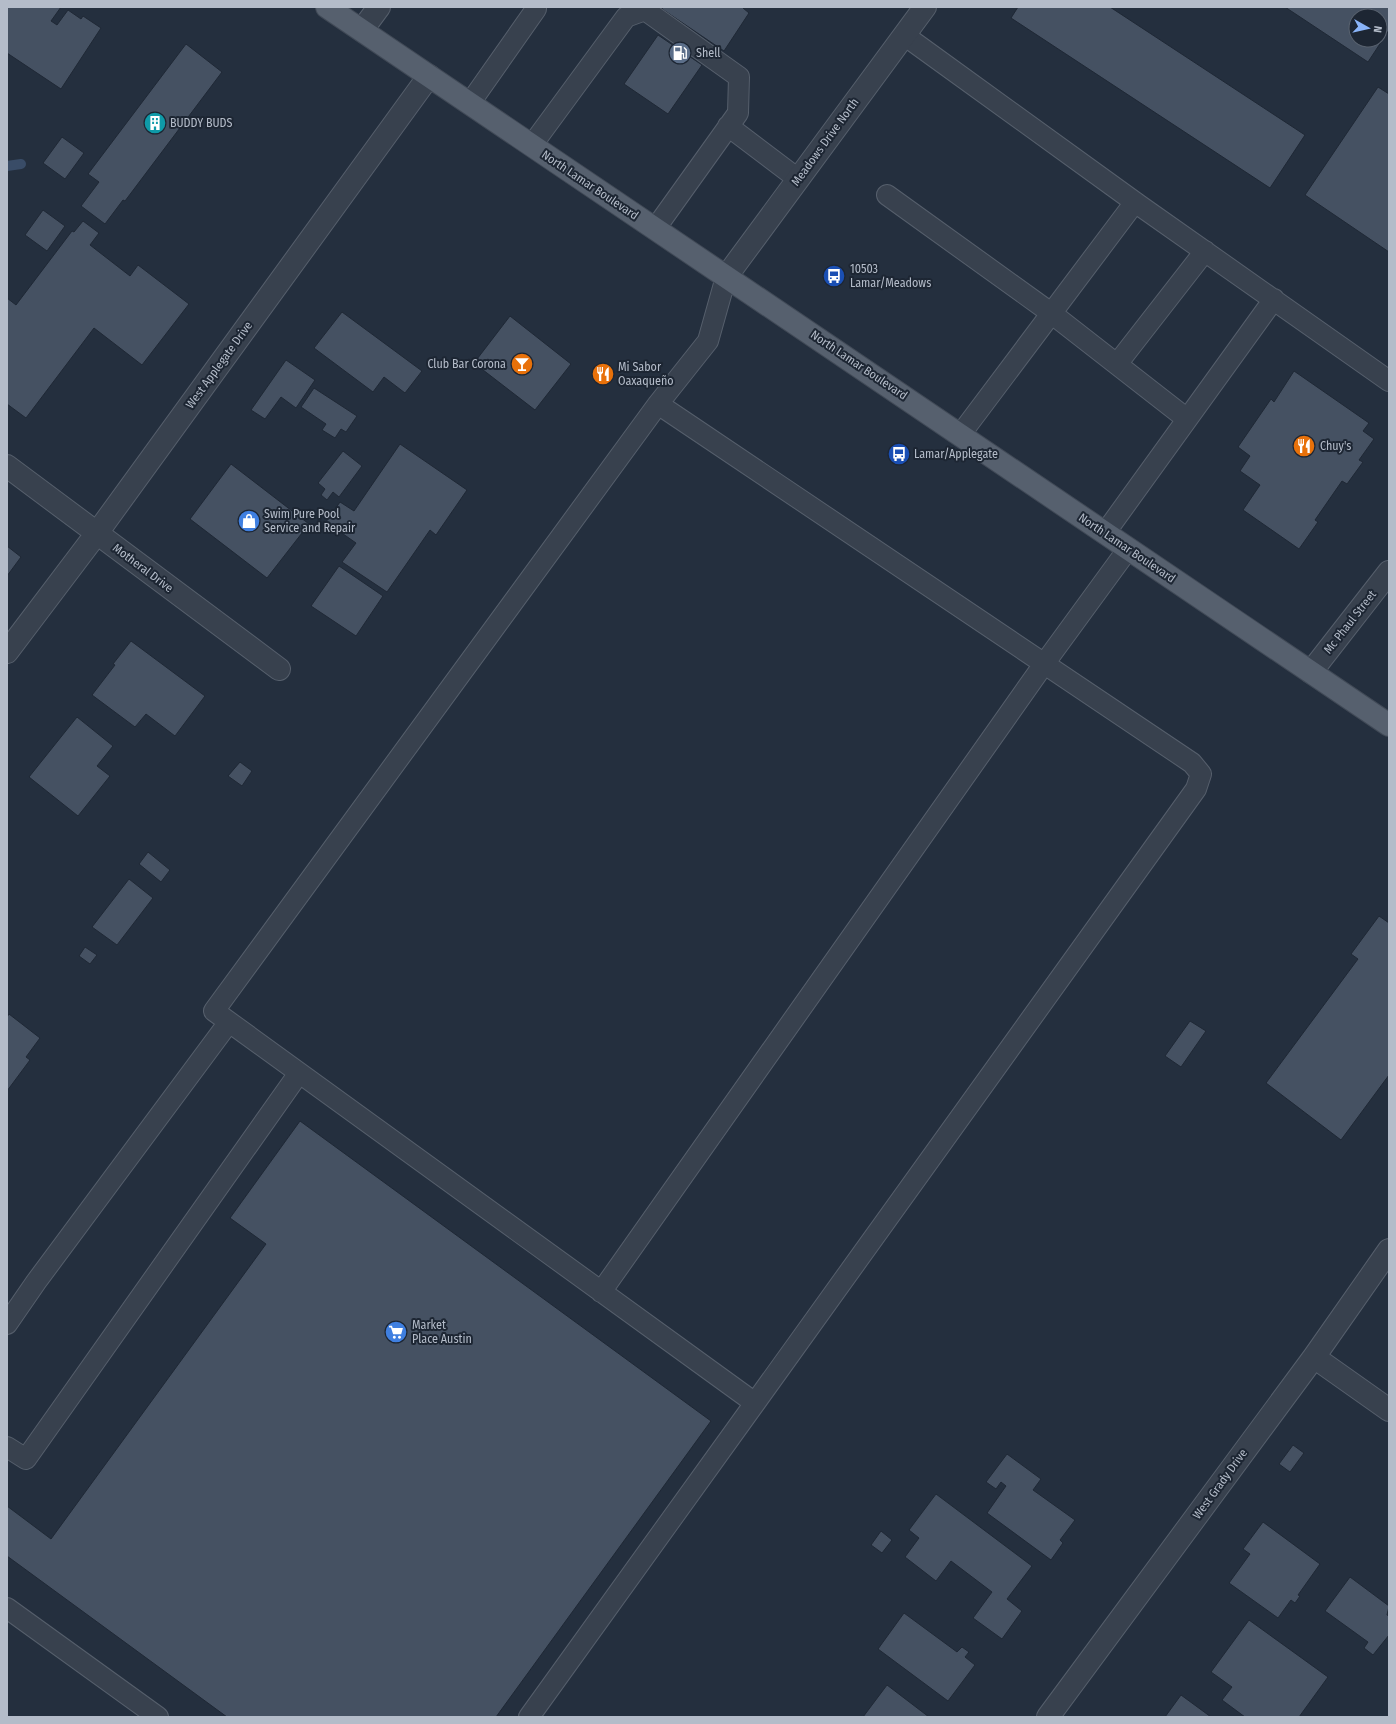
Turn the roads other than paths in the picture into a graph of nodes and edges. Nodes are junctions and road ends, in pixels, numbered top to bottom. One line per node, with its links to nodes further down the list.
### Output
1 (327, 7): 5 (main road, North Lamar Boulevard)
2 (378, 7): 5 (street)
3 (536, 7): 8 (lane)
4 (925, 7): 6 (street, Meadows Drive North)
5 (362, 30): 7 (main road, North Lamar Boulevard)
6 (904, 35): 11 (street, Meadows Drive North); 13 (lane)
7 (429, 76): 8 (main road, North Lamar Boulevard); 25 (street, West Applegate Drive)
8 (470, 103): 10 (main road, North Lamar Boulevard)
9 (728, 126): 10 (lane); 11 (lane); 14 (lane)
10 (532, 145): 14 (main road, North Lamar Boulevard)
11 (798, 179): 16 (street, Meadows Drive North)
12 (887, 195): 18 (lane)
13 (1135, 202): 15 (lane); 18 (lane)
14 (655, 229): 16 (main road, North Lamar Boulevard)
15 (1205, 251): 17 (lane); 19 (lane)
16 (726, 276): 21 (lane); 23 (main road, North Lamar Boulevard)
17 (1274, 299): 20 (lane); 22 (lane)
18 (1051, 313): 19 (lane); 23 (lane)
19 (1117, 364): 22 (lane)
20 (1389, 381)
21 (658, 404): 30 (lane); 34 (lane)
22 (1187, 419): 26 (lane)
23 (960, 435): 26 (main road, North Lamar Boulevard)
24 (7, 466): 25 (street, Motheral Drive)
25 (97, 533): 29 (street, West Applegate Drive); 31 (street, Motheral Drive)
26 (1105, 533): 27 (main road, North Lamar Boulevard)
27 (1128, 549): 30 (lane); 32 (main road, North Lamar Boulevard)
28 (1389, 572): 32 (street, Mc Phaul Street)
29 (7, 652)
30 (1044, 664): 37 (lane); 40 (lane)
31 (279, 669)
32 (1312, 672): 33 (main road, North Lamar Boulevard)
33 (1389, 725)
34 (229, 1022): 35 (lane); 38 (lane)
35 (299, 1073): 37 (lane); 42 (lane)
36 (1389, 1250): 39 (street, West Grady Drive)
37 (601, 1292): 40 (lane)
38 (7, 1324)
39 (1314, 1356): 41 (street); 46 (street, West Grady Drive)
40 (755, 1403): 45 (lane)
41 (1389, 1410)
42 (7, 1446)
43 (7, 1608): 44 (lane)
44 (158, 1717)
45 (529, 1717)
46 (1048, 1717)

